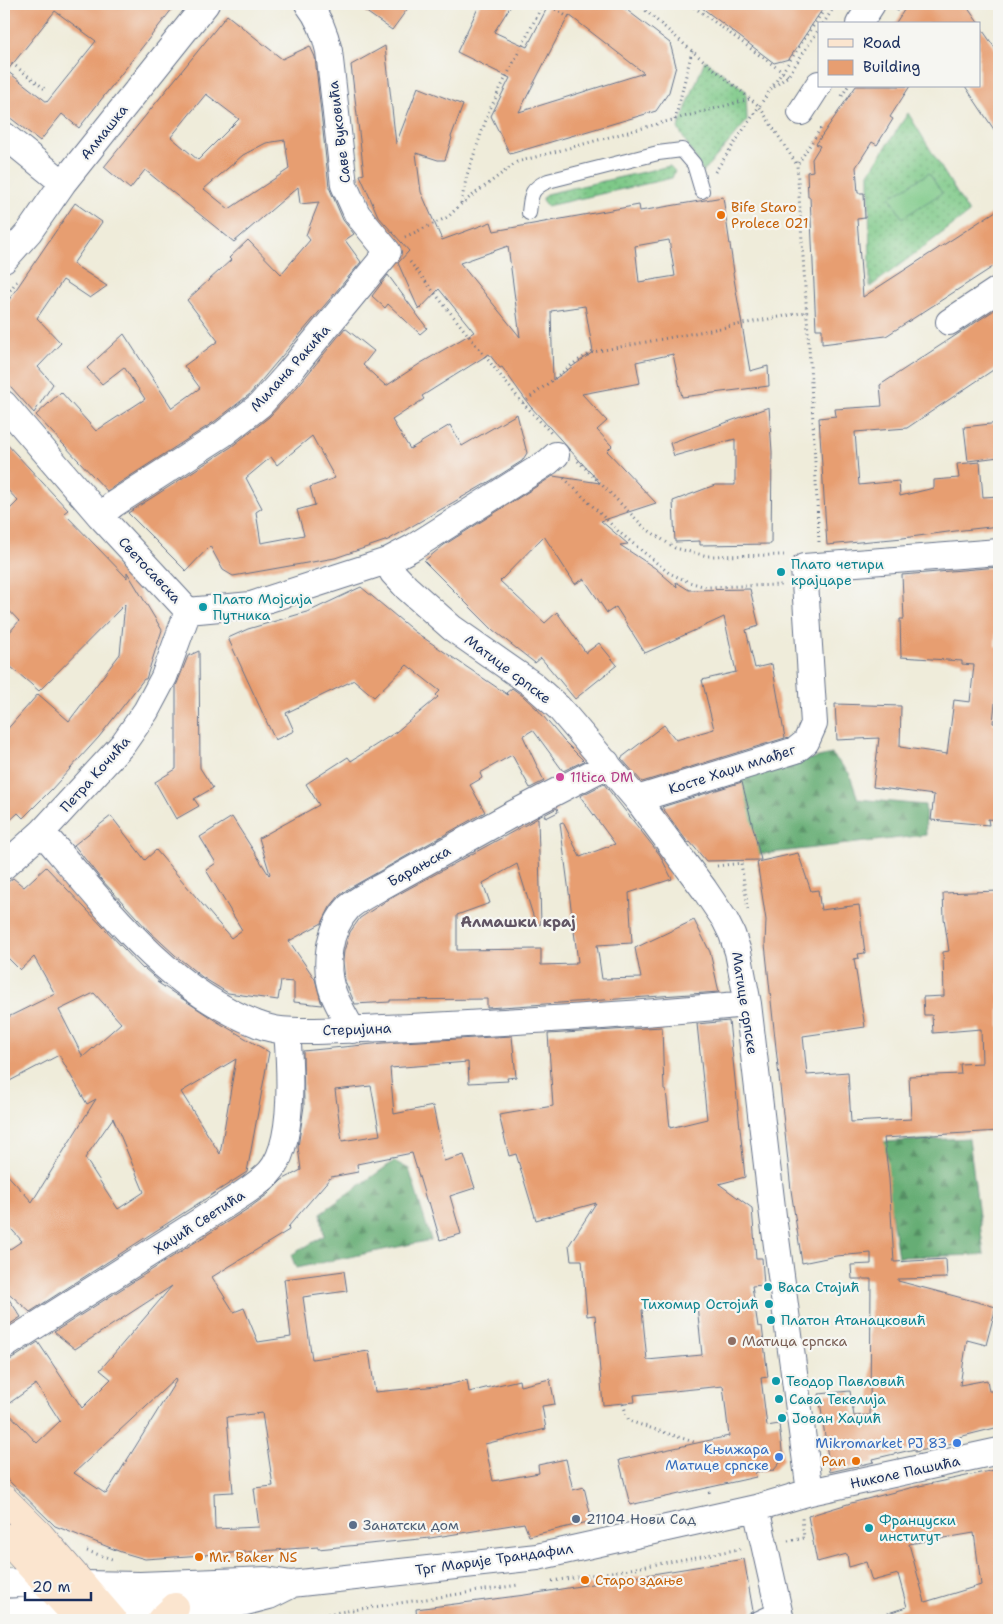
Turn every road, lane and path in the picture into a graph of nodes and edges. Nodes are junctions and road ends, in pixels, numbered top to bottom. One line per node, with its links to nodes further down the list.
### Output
1 (206, 4): 28 (street, Алмашка)
2 (308, 4): 32 (street, Саве Вуковића)
3 (545, 4): 9 (path); 30 (path)
4 (638, 4): 13 (path)
5 (690, 4): 15 (path)
6 (828, 4): 15 (path)
7 (836, 4): 10 (path)
8 (872, 4): 11 (street)
9 (570, 19)
10 (824, 22)
11 (860, 22)
12 (818, 31): 16 (path)
13 (692, 51): 22 (path); 24 (path)
14 (4, 57): 20 (path)
15 (783, 73): 16 (path); 19 (path)
16 (788, 76): 19 (path)
17 (818, 86): 23 (street)
18 (847, 88): 21 (path)
19 (771, 89): 22 (path)
20 (46, 90)
21 (838, 102)
22 (759, 106): 27 (path); 29 (path)
23 (801, 112)
24 (676, 120)
25 (822, 126): 27 (path)
26 (4, 135): 28 (street)
27 (797, 166): 37 (path)
28 (63, 183): 33 (street, Алмашка)
29 (702, 191): 31 (lane)
30 (461, 204)
31 (529, 213)
32 (398, 256): 39 (path); 42 (street, Милана Ракића)
33 (4, 260)
34 (4, 286): 36 (path)
35 (999, 289): 38 (street)
36 (9, 291)
37 (806, 312): 39 (path); 45 (path)
38 (949, 322)
39 (523, 403): 41 (path)
40 (4, 404): 42 (street, Светосавска)
41 (558, 452): 44 (street, Светосавска); 45 (path); 45 (path)
42 (100, 516): 46 (street, Светосавска)
43 (999, 552): 45 (street)
44 (388, 561): 46 (street, Светосавска); 47 (street, Матице српске)
45 (804, 568): 48 (street, Косте Хаџи млађег)
46 (188, 611): 49 (street, Петра Кочића)
47 (607, 763): 48 (street, Матице српске); 54 (street, Барањска)
48 (639, 802): 53 (street, Матице српске)
49 (42, 832): 50 (street, Петра Кочића); 55 (street, Стеријина)
50 (4, 866)
51 (711, 867): 52 (path)
52 (749, 918)
53 (748, 1004): 54 (street, Стеријина); 60 (street, Матице српске)
54 (352, 1030): 55 (street, Стеријина)
55 (287, 1031): 56 (street, Хаџић Светића)
56 (4, 1346)
57 (623, 1404): 58 (path)
58 (697, 1443)
59 (999, 1451): 60 (street, Николе Пашића)
60 (810, 1492): 62 (street, Трг Марије Трандафил)
61 (4, 1500): 68 (main road)
62 (756, 1508): 69 (street, Трг Марије Трандафил); 73 (street)
63 (4, 1537): 67 (main road)
64 (85, 1550): 65 (path)
65 (112, 1559)
66 (4, 1583): 67 (street)
67 (46, 1583): 68 (street); 71 (main road)
68 (83, 1584): 69 (street, Трг Марије Трандафил); 71 (main road)
69 (291, 1584): 72 (street, Трг Марије Трандафил)
70 (4, 1613): 71 (street)
71 (91, 1614): 72 (street, Трг Марије Трандафил)
72 (168, 1614)
73 (780, 1614): 74 (lane)
74 (754, 1620)

